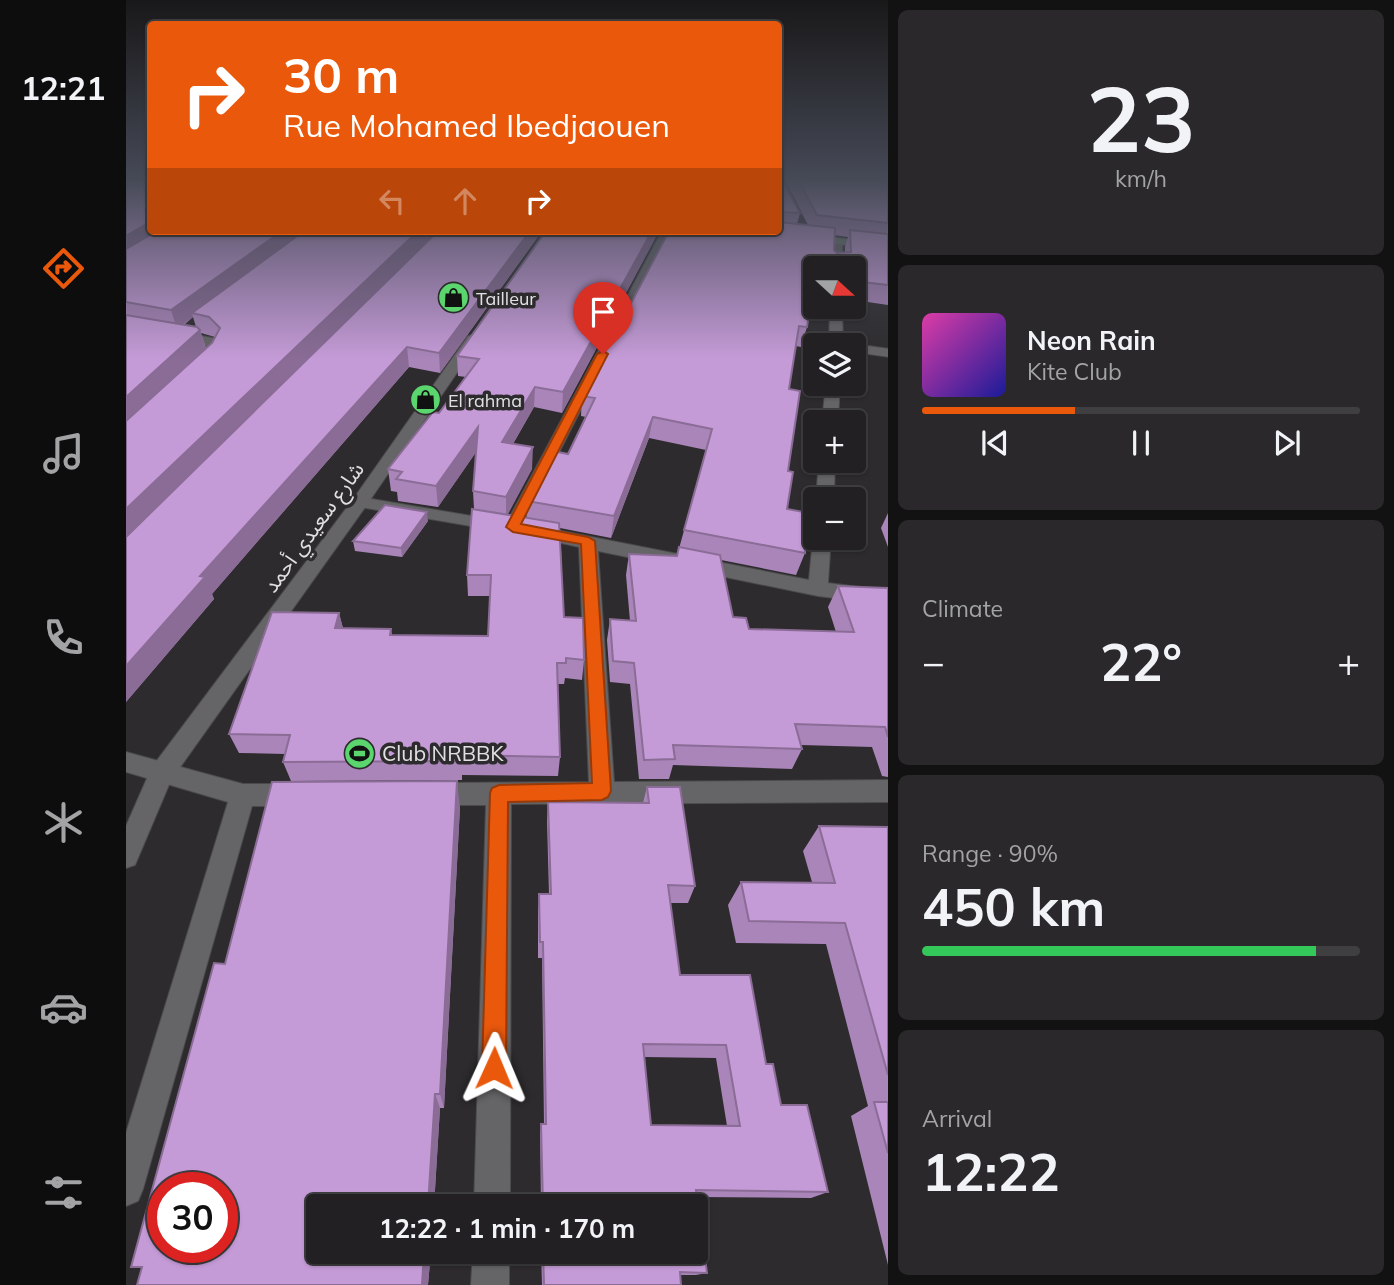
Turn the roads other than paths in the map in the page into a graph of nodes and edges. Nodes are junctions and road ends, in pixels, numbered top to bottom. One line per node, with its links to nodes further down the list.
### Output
1 (662, 240): 12 (street)
2 (822, 240): 3 (main road)
3 (837, 242): 4 (main road); 5 (street)
4 (888, 247)
5 (837, 256)
6 (486, 321): 11 (street, شارع سعيدي أحمد)
7 (126, 326): 10 (street)
8 (866, 350): 9 (street)
9 (888, 353)
10 (192, 376)
11 (360, 502): 12 (street); 18 (street, شارع سعيدي أحمد)
12 (513, 527): 13 (street)
13 (588, 541): 15 (street); 19 (street)
14 (821, 550): 15 (street)
15 (818, 589): 16 (street)
16 (888, 598)
17 (126, 762): 18 (street)
18 (161, 774): 24 (street); 25 (street, شارع سعيدي أحمد)
19 (602, 791): 20 (street); 21 (street)
20 (888, 791)
21 (499, 793): 22 (street); 27 (street)
22 (405, 794)
23 (324, 795): 24 (street)
24 (243, 796): 26 (street)
25 (126, 856)
26 (126, 1189)
27 (492, 1194)
28 (491, 1264): 29 (street)
29 (490, 1285)

